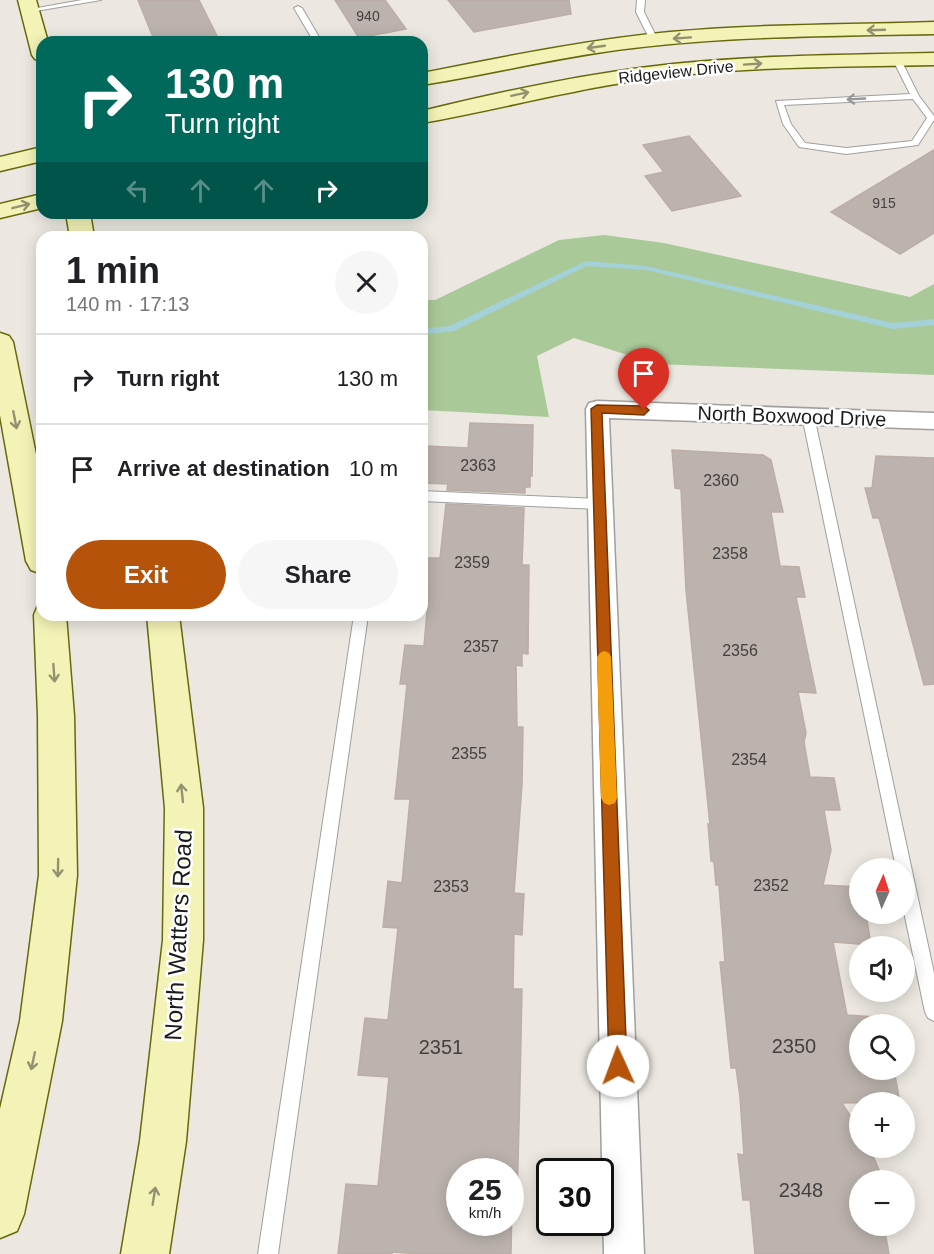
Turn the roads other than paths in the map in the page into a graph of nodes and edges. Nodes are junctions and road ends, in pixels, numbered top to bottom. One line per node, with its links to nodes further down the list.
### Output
1 (97, 0): 3 (lane)
2 (641, 0): 8 (lane)
3 (28, 5): 6 (main road)
4 (298, 8): 7 (lane)
5 (934, 28): 8 (main road, Ridgeview Drive, one-way to 8)
6 (37, 36)
7 (314, 36)
8 (654, 40): 11 (main road); 12 (main road, Ridgeview Drive, one-way to 12)
9 (934, 59): 10 (main road, Ridgeview Drive)
10 (897, 60): 11 (main road, Ridgeview Drive, one-way to 10); 13 (lane)
11 (673, 70): 14 (main road, Ridgeview Drive, one-way to 11)
12 (428, 78)
13 (915, 96): 13 (lane, one-way to 13)
14 (428, 116)
15 (36, 155): 16 (main road)
16 (0, 164)
17 (36, 203): 18 (main road, one-way to 17)
18 (0, 212)
19 (0, 342): 24 (main road, one-way to 24)
20 (808, 416): 21 (street, North Boxwood Drive); 23 (street, North Boxwood Drive); 28 (lane)
21 (934, 421)
22 (428, 496): 23 (lane)
23 (599, 504): 34 (street, North Boxwood Drive)
24 (36, 530)
25 (50, 621): 31 (main road, one-way to 31)
26 (164, 621): 32 (main road, North Watters Road, one-way to 26)
27 (360, 621): 33 (lane)
28 (901, 858)
29 (915, 922): 30 (lane)
30 (934, 1012)
31 (0, 1214)
32 (145, 1254)
33 (268, 1254)
34 (624, 1254)

